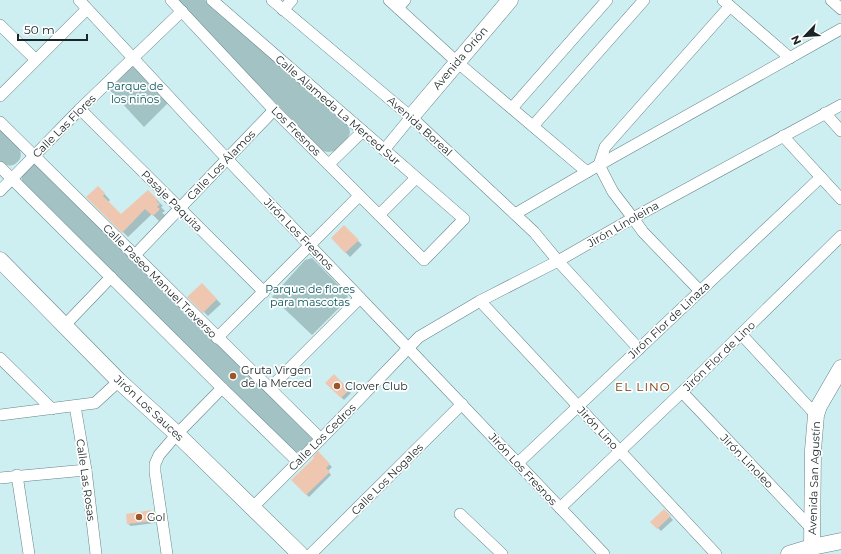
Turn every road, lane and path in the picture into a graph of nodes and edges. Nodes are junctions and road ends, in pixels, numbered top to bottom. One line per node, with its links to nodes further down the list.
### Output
1 (79, 0): 13 (street, Jirón Los Fresnos)
2 (171, 0): 16 (street, Los Fresnos)
3 (212, 0): 33 (street, Calle Alameda La Merced Sur)
4 (272, 0): 15 (street, Avenida Boreal)
5 (292, 0): 15 (street)
6 (389, 0): 12 (street)
7 (510, 0): 22 (street, Avenida Orión)
8 (607, 0): 25 (street)
9 (644, 0): 31 (street)
10 (831, 0): 14 (street)
11 (727, 3): 20 (street); 39 (street)
12 (401, 4): 22 (street)
13 (87, 9): 19 (street, Jirón Los Fresnos); 21 (street)
14 (841, 9)
15 (283, 10): 29 (street, Avenida Boreal)
16 (182, 12): 19 (street, Calle Las Flores); 27 (street, Los Fresnos)
17 (0, 25): 21 (street)
18 (841, 29): 20 (street)
19 (132, 58): 26 (street, Calle Las Flores); 37 (street, Jirón Los Fresnos)
20 (790, 58): 39 (street)
21 (35, 59): 23 (street)
22 (458, 62): 25 (street); 29 (street, Avenida Orión)
23 (0, 96)
24 (841, 105): 28 (street, Jirón Linoleina)
25 (512, 108): 31 (street)
26 (80, 109): 36 (street, Calle Las Flores); 48 (street, Pasaje Paquita)
27 (274, 110): 37 (street, Calle Los Álamos); 38 (street, Los Fresnos)
28 (825, 113): 32 (street); 34 (street, Jirón Linoleina)
29 (411, 117): 35 (street); 49 (street, Avenida Boreal)
30 (0, 122): 36 (street, Calle Paseo Manuel Traverso)
31 (533, 126): 41 (street)
32 (841, 131)
33 (363, 132): 35 (street, Calle Alameda La Merced Sur); 38 (street)
34 (783, 136): 42 (street); 51 (street, Jirón Linoleina)
35 (384, 150): 43 (street, Calle Alameda La Merced Sur)
36 (34, 156): 44 (street, Calle Las Flores); 54 (street, Calle Paseo Manuel Traverso)
37 (227, 159): 48 (street, Calle Los Álamos); 53 (street, Jirón Los Fresnos)
38 (329, 164): 46 (street, Los Fresnos)
39 (599, 165): 41 (street); 51 (street)
40 (0, 167): 44 (street)
41 (587, 172): 49 (street)
42 (821, 177): 47 (street); 59 (street, Jirón Flor de Linaza)
43 (416, 178): 50 (street); 56 (street, Calle Alameda La Merced Sur)
44 (12, 179): 45 (street, Calle Las Flores); 58 (street)
45 (0, 191)
46 (359, 196): 50 (street, Los Fresnos); 53 (street)
47 (841, 198)
48 (180, 208): 54 (street, Calle Los Álamos); 60 (street, Pasaje Paquita)
49 (515, 214): 57 (street, Avenida Boreal)
50 (379, 215): 56 (street, Los Fresnos)
51 (633, 218): 57 (street, Jirón Linoleina); 59 (street)
52 (841, 236): 64 (street, Jirón Flor de Lino)
53 (310, 245): 60 (street); 61 (street, Jirón Los Fresnos)
54 (135, 255): 65 (street, Calle Paseo Manuel Traverso)
55 (0, 260): 63 (street, Jirón Los Sauces)
56 (424, 260)
57 (558, 261): 62 (street, Jirón Linoleina); 67 (street)
58 (111, 277): 63 (street); 71 (street)
59 (700, 291): 67 (street, Jirón Flor de Linaza)
60 (264, 292): 65 (street)
61 (360, 298): 66 (street, Jirón Los Fresnos); 72 (street)
62 (480, 301): 66 (street, Jirón Linoleina); 76 (street, Jirón Lino)
63 (64, 326): 70 (street, Jirón Los Sauces)
64 (741, 334): 73 (street, Jirón Flor de Lino); 79 (street)
65 (217, 338): 72 (street, Calle Paseo Manuel Traverso)
66 (409, 349): 74 (street, Jirón Los Fresnos); 81 (street, Calle Los Cedros)
67 (639, 349): 76 (street, Jirón Flor de Linaza)
68 (0, 358): 77 (street)
69 (841, 368): 79 (street, Avenida San Agustín)
70 (119, 381): 75 (street); 80 (street, Jirón Los Sauces)
71 (222, 388): 80 (street); 83 (street)
72 (270, 388): 81 (street, Calle Paseo Manuel Traverso)
73 (682, 392): 82 (street, Jirón Flor de Lino); 91 (street, Jirón Linoleo)
74 (462, 404): 84 (street, Jirón Los Fresnos); 98 (street, Calle Los Nogales)
75 (75, 406): 77 (street); 85 (street, Calle Las Rosas)
76 (578, 406): 82 (street, Jirón Lino); 84 (street, Jirón Flor de Linaza)
77 (52, 409): 78 (street)
78 (0, 415)
79 (816, 415): 91 (street, Avenida San Agustín)
80 (177, 434): 88 (street, Jirón Los Sauces); 96 (street)
81 (321, 439): 83 (street, Calle Los Cedros)
82 (620, 451): 89 (street, Jirón Flor de Lino); 101 (street, Jirón Lino)
83 (298, 462): 88 (street, Calle Los Cedros)
84 (518, 463): 89 (street, Jirón Los Fresnos)
85 (86, 470): 86 (street); 95 (street, Calle Las Rosas)
86 (17, 476): 87 (street); 94 (street)
87 (0, 478)
88 (252, 508): 97 (street, Jirón Los Sauces)
89 (560, 508): 100 (street, Jirón Los Fresnos)
90 (460, 514): 99 (street)
91 (813, 530): 93 (street, Avenida San Agustín)
92 (841, 541): 93 (street)
93 (811, 550): 102 (street)
94 (29, 554)
95 (96, 554)
96 (167, 554)
97 (300, 554)
98 (311, 554)
99 (502, 554)
100 (604, 554)
101 (716, 554)
102 (789, 554)

